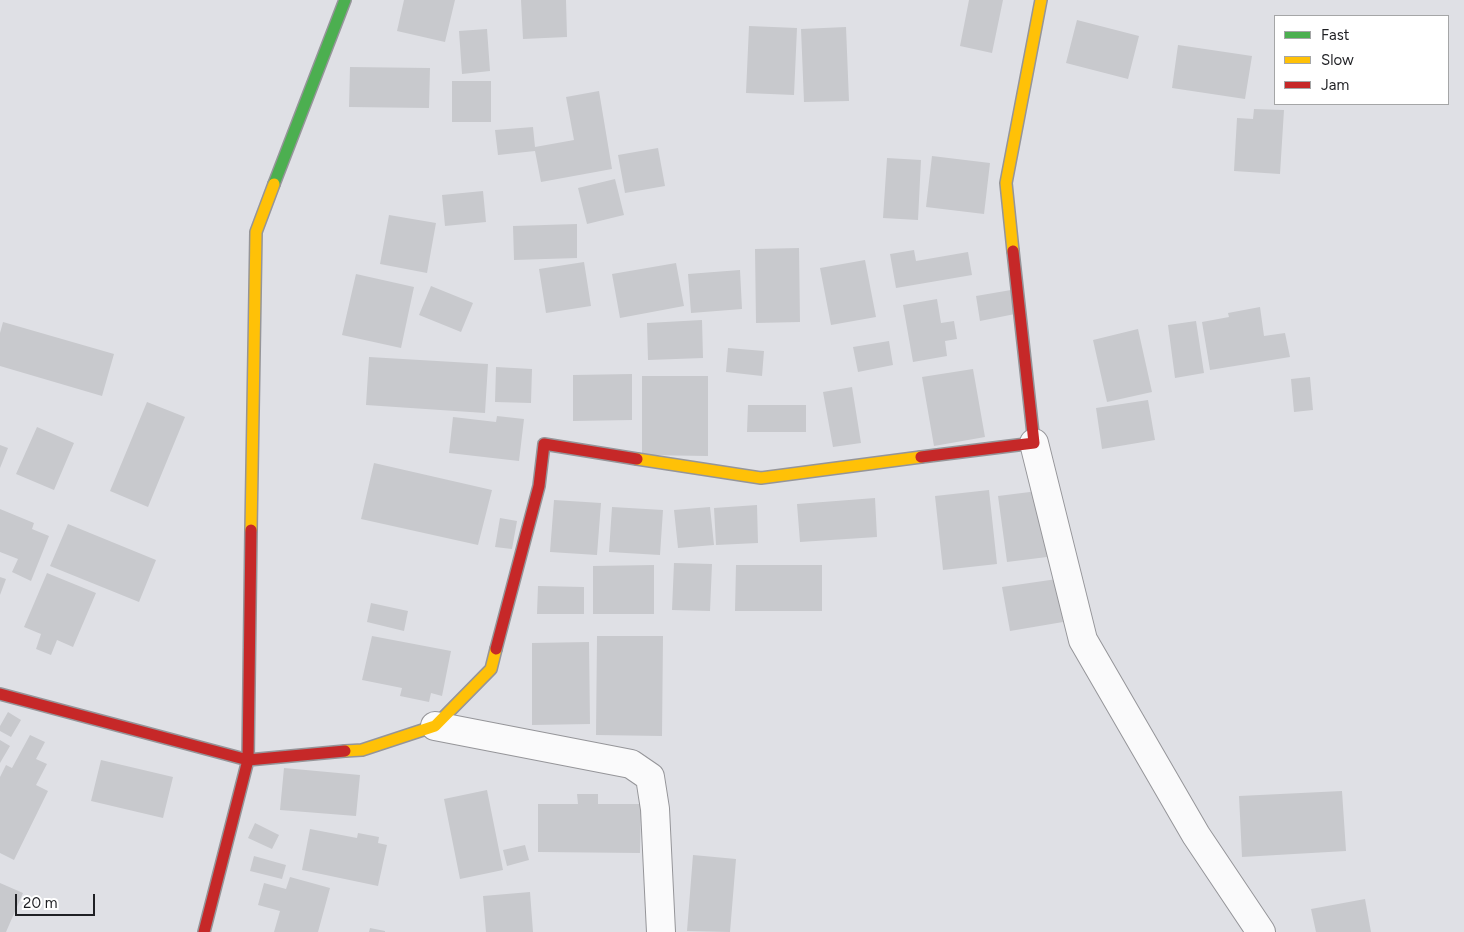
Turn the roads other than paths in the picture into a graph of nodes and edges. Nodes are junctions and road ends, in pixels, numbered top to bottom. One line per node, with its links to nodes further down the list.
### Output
1 (345, 0): 6 (street)
2 (1041, 0): 3 (street)
3 (1034, 443): 5 (street); 9 (street)
4 (0, 694): 6 (street)
5 (435, 726): 6 (street); 8 (street)
6 (248, 760): 7 (street)
7 (204, 932)
8 (661, 932)
9 (1261, 932)

